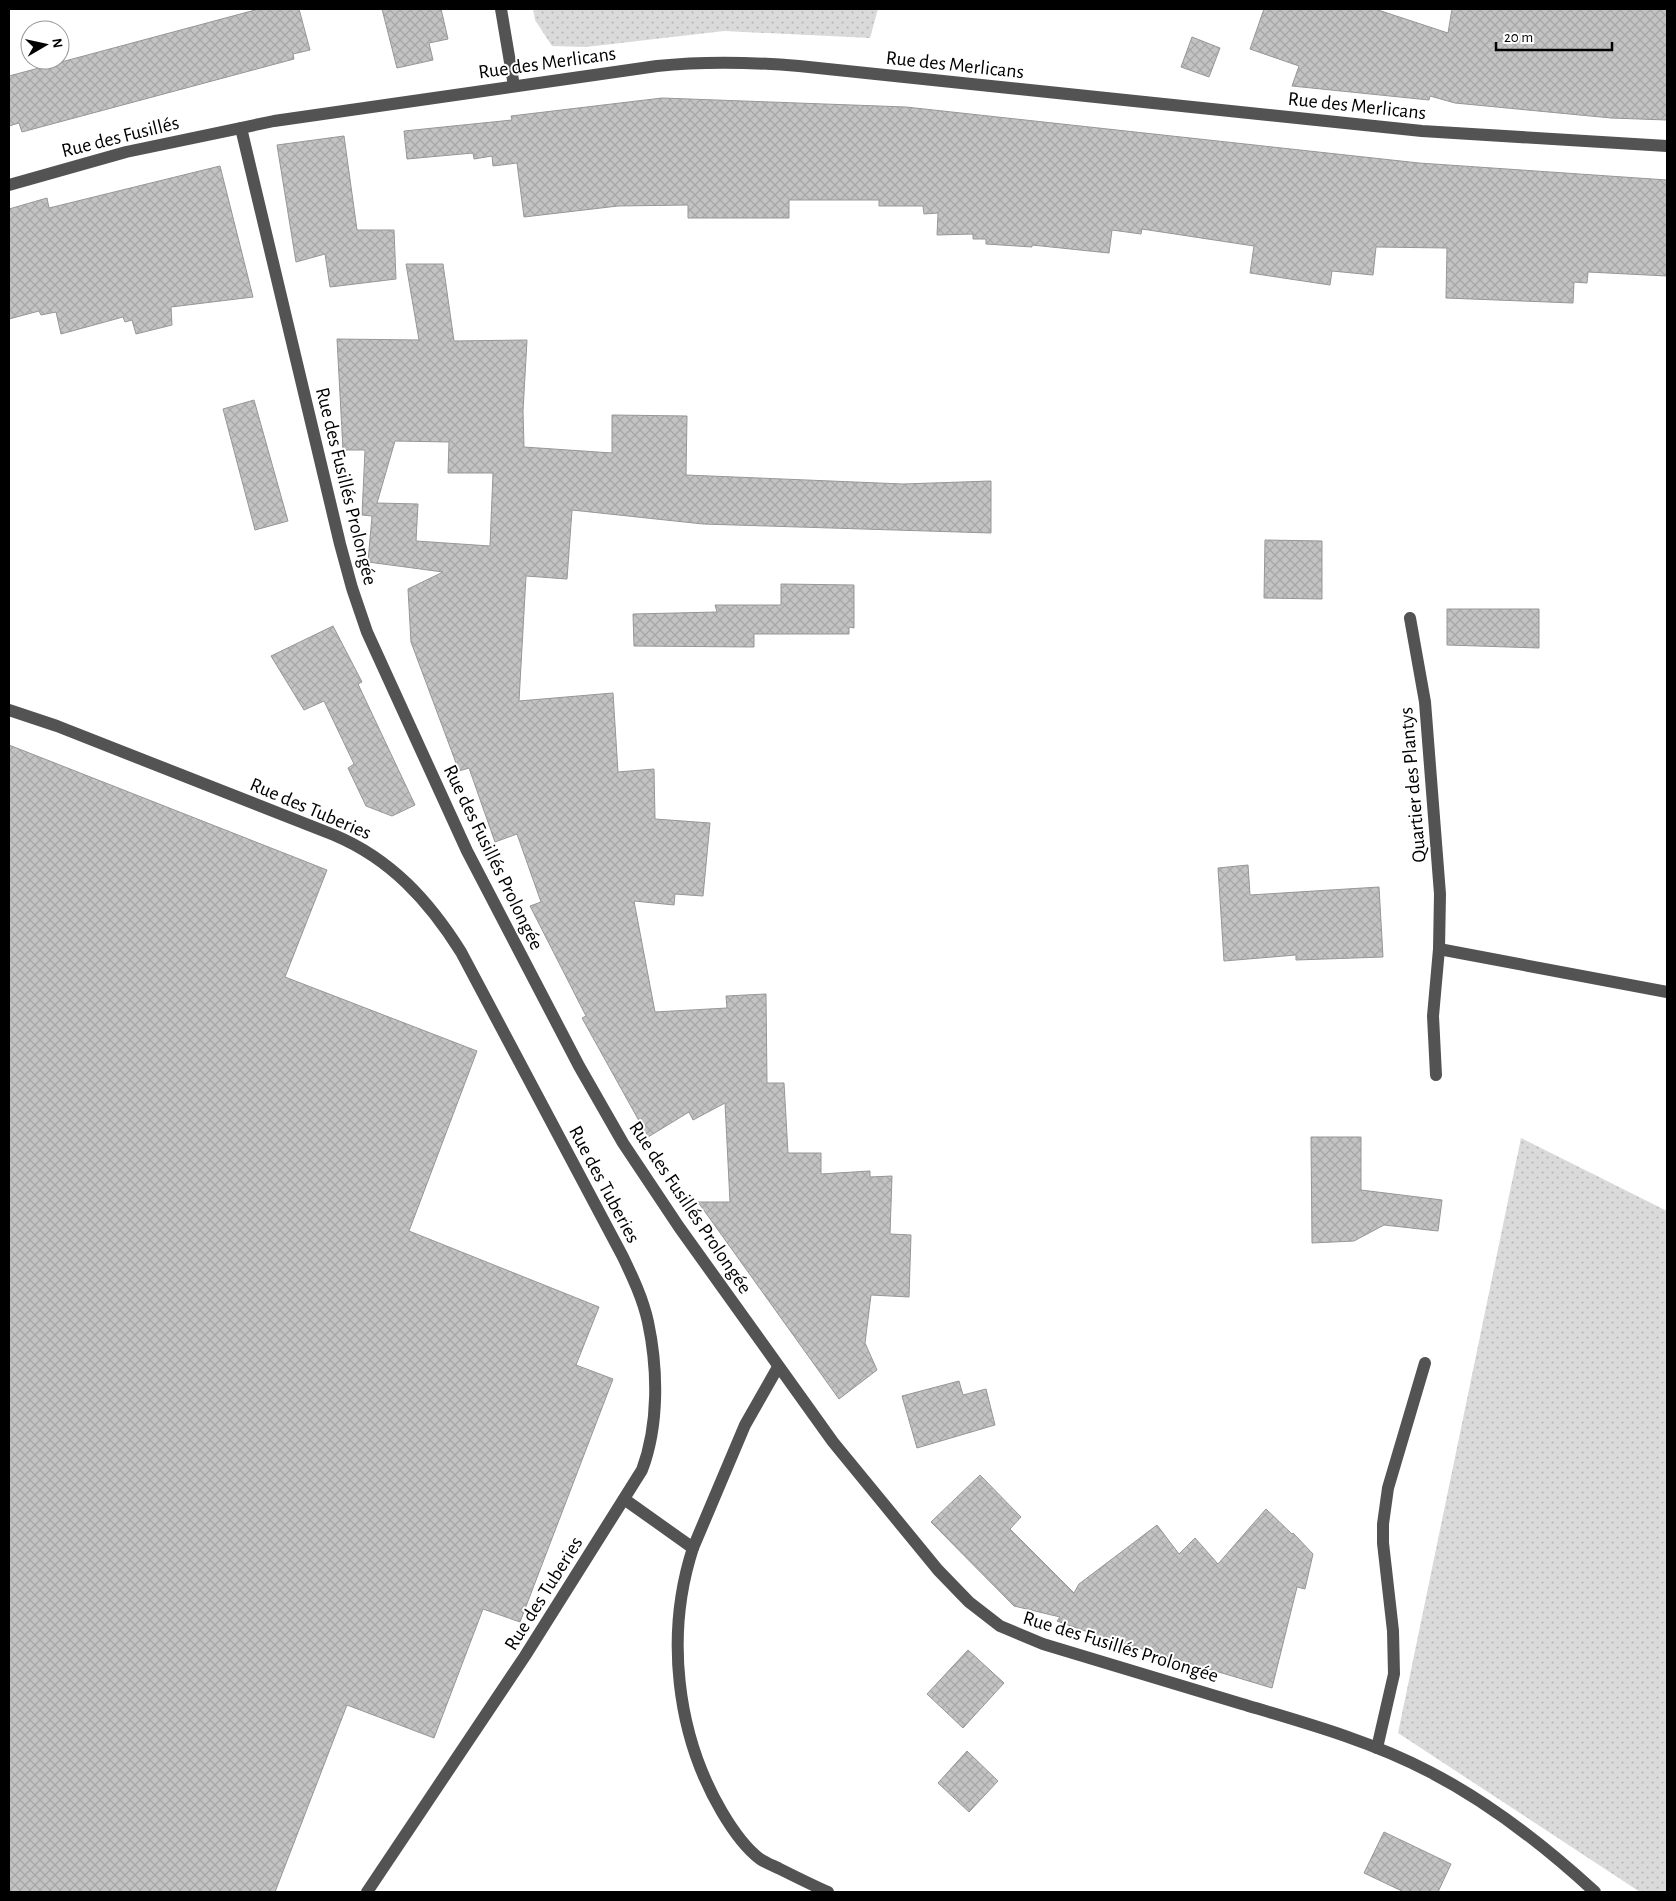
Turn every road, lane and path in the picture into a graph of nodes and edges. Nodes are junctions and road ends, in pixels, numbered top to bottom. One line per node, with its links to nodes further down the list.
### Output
1 (501, 9): 2 (street)
2 (514, 86): 3 (street, Rue des Merlicans); 4 (street, Rue des Merlicans)
3 (241, 128): 5 (street, Rue des Fusillés); 12 (street, Rue des Fusillés Prolongée)
4 (1667, 146)
5 (9, 185)
6 (1410, 618): 8 (street, Quartier des Plantys)
7 (9, 710): 13 (street, Rue des Tuberies)
8 (1439, 949): 9 (street); 10 (street, Quartier des Plantys)
9 (1667, 992)
10 (1436, 1074)
11 (1425, 1363): 15 (street)
12 (778, 1367): 14 (street); 15 (street, Rue des Fusillés Prolongée)
13 (624, 1499): 14 (street); 16 (street, Rue des Tuberies)
14 (693, 1548): 17 (street)
15 (1377, 1748): 18 (street, Rue des Fusillés Prolongée)
16 (367, 1892)
17 (828, 1892)
18 (1595, 1892)

